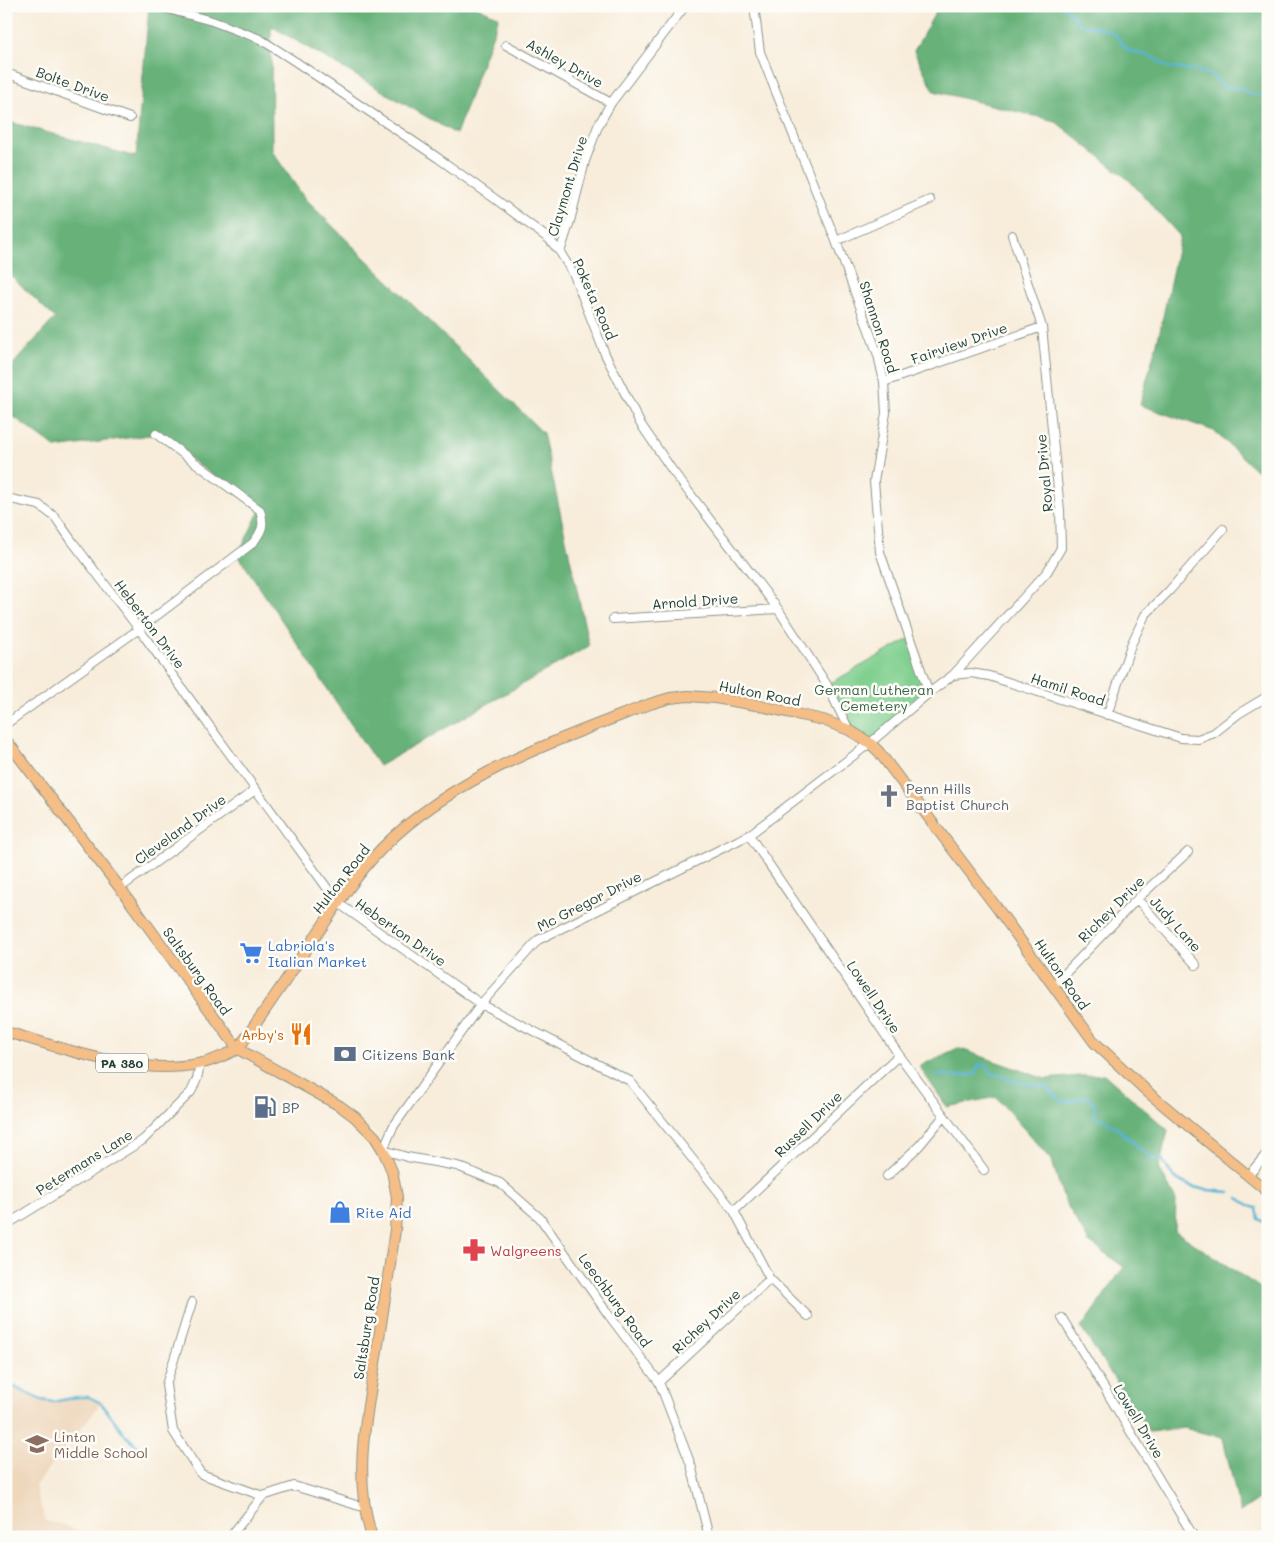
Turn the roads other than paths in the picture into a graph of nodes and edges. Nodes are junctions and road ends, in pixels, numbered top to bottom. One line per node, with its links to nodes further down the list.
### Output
1 (158, 6): 11 (street, Poketa Road)
2 (754, 6): 10 (street, Shannon Road)
3 (684, 7): 6 (street, Claymont Drive)
4 (506, 45): 6 (street, Ashley Drive)
5 (6, 73): 7 (street, Bolte Drive)
6 (612, 103): 11 (street, Claymont Drive)
7 (130, 118)
8 (930, 200): 10 (street)
9 (1012, 234): 12 (street, Royal Drive)
10 (836, 242): 13 (street, Shannon Road)
11 (560, 252): 17 (street, Poketa Road)
12 (1042, 327): 13 (street, Fairview Drive); 20 (street, Royal Drive)
13 (884, 382): 21 (street, Shannon Road)
14 (156, 434): 19 (street)
15 (6, 498): 19 (street, Heberton Drive)
16 (1223, 529): 23 (street)
17 (778, 609): 18 (street, Arnold Drive); 25 (street, Poketa Road)
18 (613, 619)
19 (139, 629): 24 (street); 28 (street, Heberton Drive)
20 (954, 675): 21 (street); 23 (street, Hamil Road)
21 (929, 693): 27 (street)
22 (1268, 696): 23 (street, Hamil Road)
23 (1108, 715)
24 (6, 724)
25 (849, 730): 27 (main road, Hulton Road); 33 (main road, Hulton Road)
26 (6, 740): 31 (main road, Saltsburg Road)
27 (870, 743): 29 (street, Mc Gregor Drive); 35 (main road, Hulton Road)
28 (255, 790): 31 (street, Cleveland Drive); 33 (street, Heberton Drive)
29 (749, 835): 36 (street, Mc Gregor Drive); 39 (street, Lowell Drive)
30 (1188, 852): 32 (street, Richey Drive)
31 (120, 888): 38 (main road, Saltsburg Road)
32 (1137, 899): 34 (street, Judy Lane); 35 (street, Richey Drive)
33 (338, 904): 36 (street, Heberton Drive); 38 (main road, Hulton Road)
34 (1196, 965)
35 (1054, 986): 46 (main road, Hulton Road)
36 (481, 1004): 42 (street, Mc Gregor Drive); 48 (street, Heberton Drive)
37 (6, 1032): 40 (main road, PA 380)
38 (238, 1050): 40 (main road, PA 380); 42 (main road, Saltsburg Road)
39 (898, 1055): 41 (street, Lowell Drive); 48 (street, Russell Drive)
40 (200, 1064): 49 (street, Petermans Lane)
41 (944, 1116): 44 (street, Lowell Drive); 45 (street)
42 (383, 1150): 54 (street, Leechburg Road); 56 (main road, Saltsburg Road)
43 (1268, 1152): 46 (street)
44 (984, 1170)
45 (887, 1176)
46 (1248, 1176): 47 (main road, Hulton Road)
47 (1268, 1192)
48 (734, 1211): 50 (street, Heberton Drive)
49 (6, 1225)
50 (770, 1279): 52 (street, Heberton Drive); 54 (street, Richey Drive)
51 (192, 1302): 55 (street)
52 (808, 1316)
53 (1062, 1318): 60 (street, Lowell Drive)
54 (659, 1382): 59 (street, Leechburg Road)
55 (263, 1496): 56 (street); 57 (street)
56 (366, 1508): 58 (main road, Saltsburg Road)
57 (230, 1537)
58 (372, 1537)
59 (709, 1537)
60 (1194, 1537)

